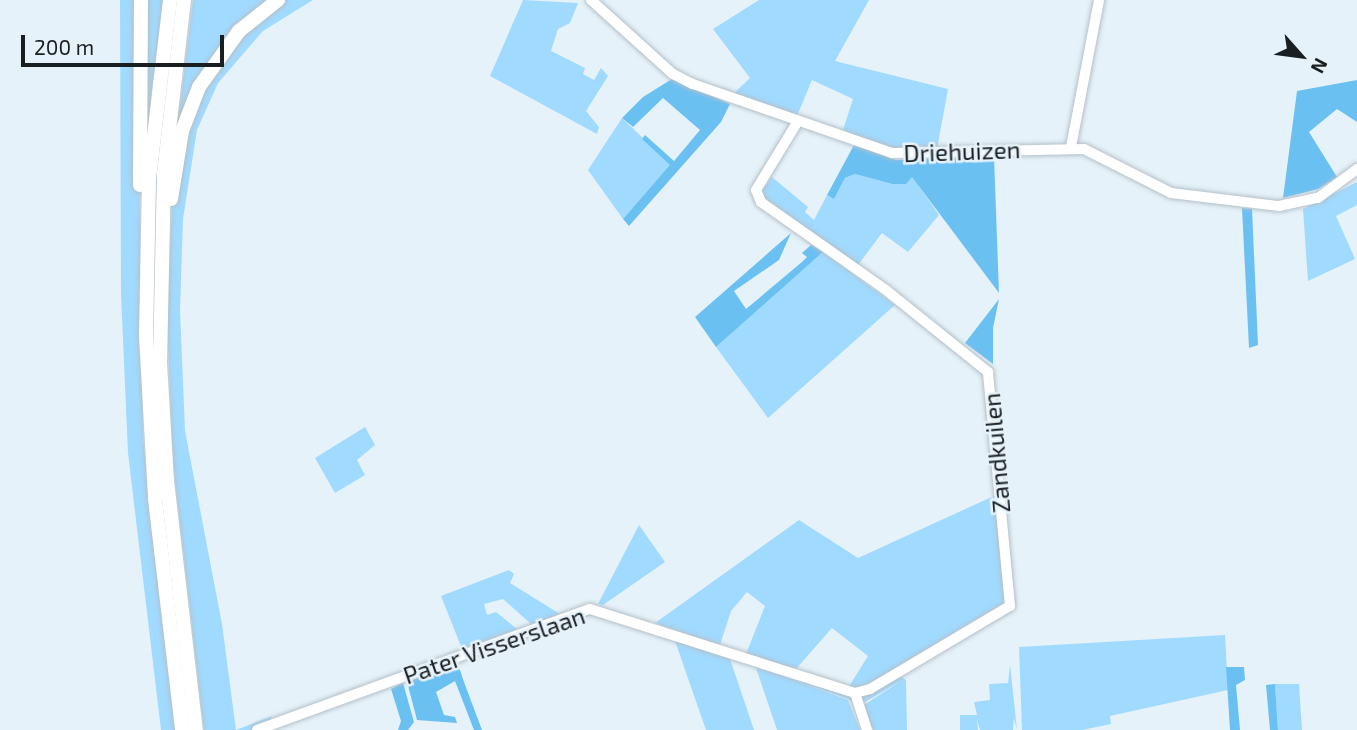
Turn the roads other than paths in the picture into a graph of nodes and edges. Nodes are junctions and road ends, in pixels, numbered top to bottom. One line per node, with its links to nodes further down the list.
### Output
1 (141, 0): 11 (highway)
2 (170, 0): 11 (highway)
3 (184, 0): 10 (highway)
4 (278, 0): 10 (highway)
5 (591, 0): 7 (street, Driehuizen)
6 (1099, 0): 8 (street)
7 (798, 121): 8 (street, Driehuizen); 12 (street, Zandkuilen)
8 (1071, 147): 9 (street, Driehuizen)
9 (1356, 172)
10 (160, 245): 14 (highway)
11 (145, 267): 13 (highway)
12 (855, 693): 15 (street, Pater Visserslaan); 16 (street)
13 (182, 730)
14 (196, 730)
15 (257, 730)
16 (867, 730)

